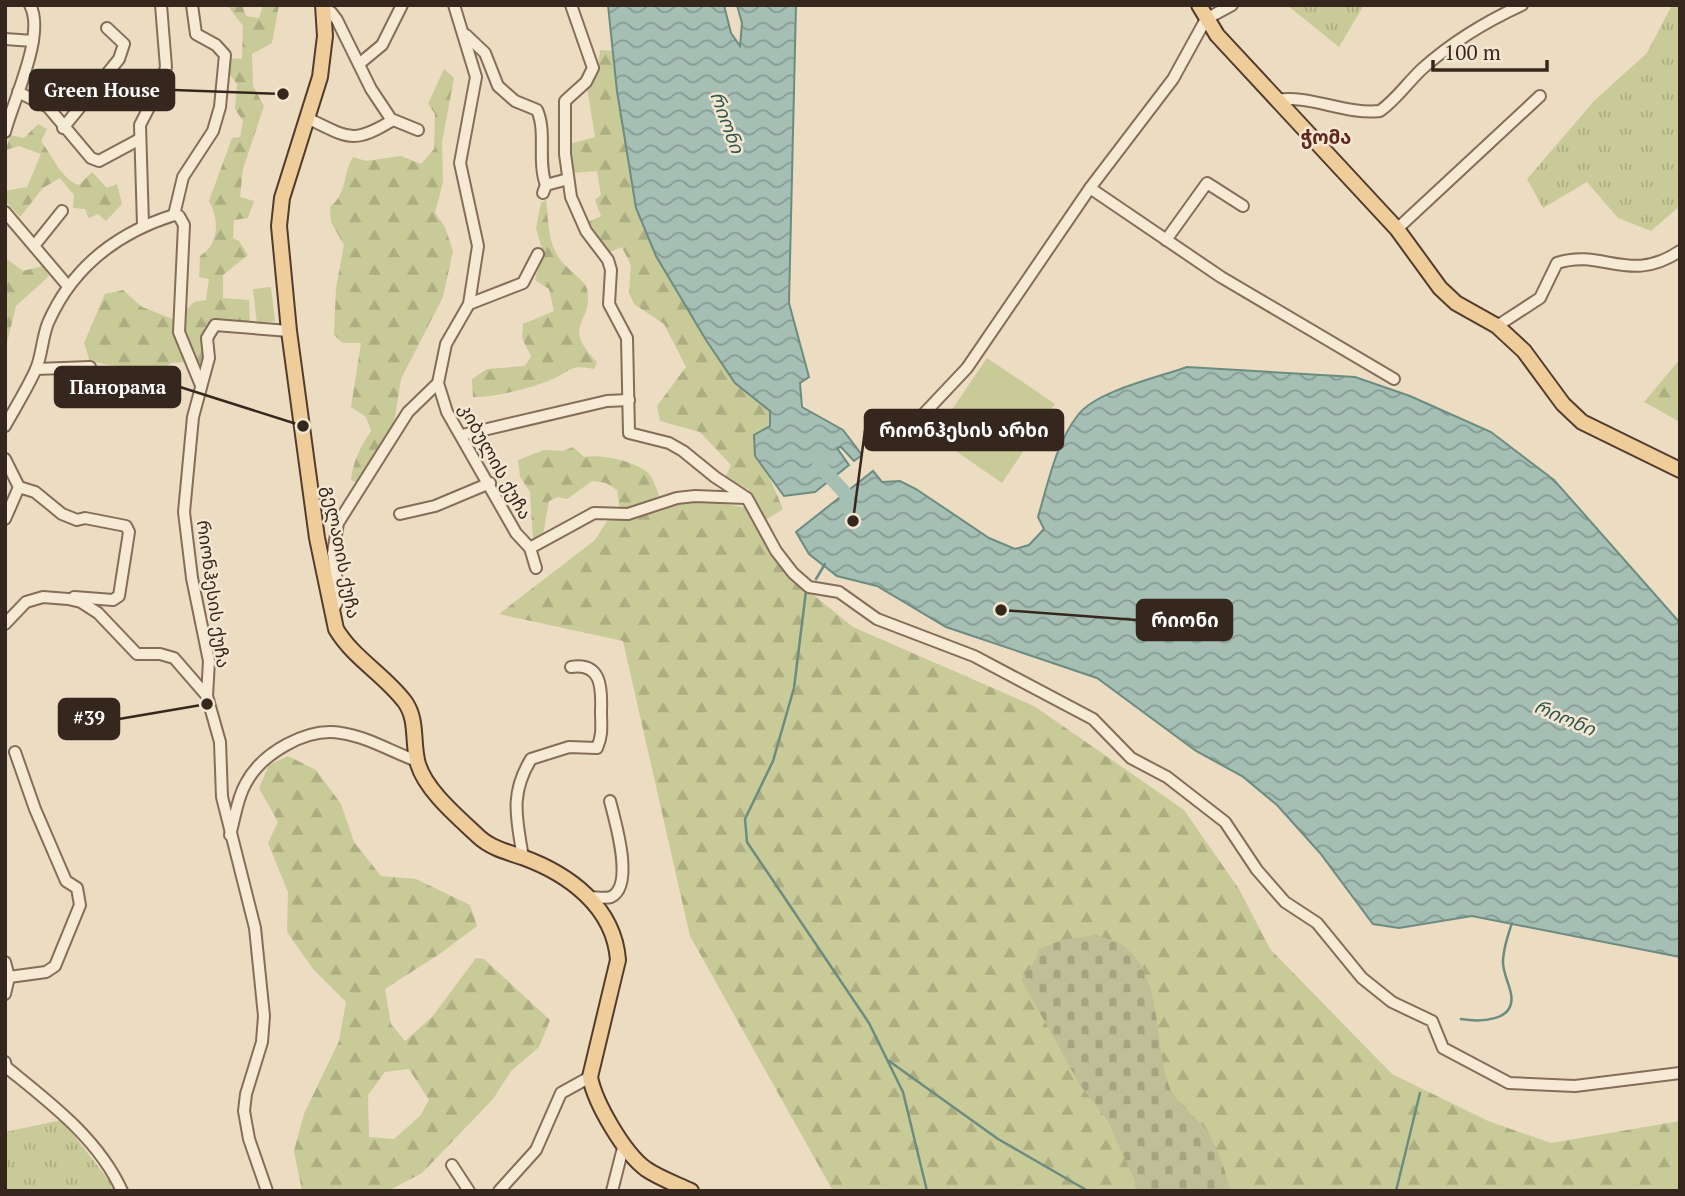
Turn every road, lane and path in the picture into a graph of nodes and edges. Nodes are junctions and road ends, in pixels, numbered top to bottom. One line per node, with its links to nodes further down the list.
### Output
1 (30, 5): 15 (street)
2 (161, 5): 25 (street)
3 (192, 5): 31 (street)
4 (402, 5): 16 (street)
5 (454, 5): 13 (street)
6 (571, 5): 26 (street)
7 (1199, 5): 11 (main road)
8 (1232, 5): 11 (street)
9 (1522, 5): 19 (street)
10 (324, 7): 16 (street); 20 (main road, გელათის ქუჩა)
11 (1206, 19): 19 (main road); 27 (street)
12 (107, 28): 22 (street)
13 (464, 33): 26 (street); 39 (street)
14 (5, 39): 15 (street)
15 (33, 41): 17 (street)
16 (359, 64): 21 (street)
17 (18, 92): 22 (street); 24 (street)
18 (1540, 96): 33 (street)
19 (1276, 100): 33 (main road)
20 (307, 118): 21 (street); 41 (main road, გელათის ქუჩა)
21 (393, 120): 23 (street)
22 (64, 128): 25 (street)
23 (418, 130)
24 (5, 132)
25 (140, 139): 32 (street)
26 (568, 179): 47 (street)
27 (1090, 188): 34 (street); 48 (street)
28 (1243, 206): 34 (street)
29 (62, 211): 35 (street)
30 (5, 212): 35 (street)
31 (174, 215): 32 (street); 45 (street)
32 (143, 225): 38 (street)
33 (1397, 229): 40 (main road)
34 (1166, 240): 44 (street)
35 (34, 246): 38 (street)
36 (1680, 251): 40 (street)
37 (537, 254): 39 (street)
38 (67, 285): 43 (street)
39 (469, 304): 46 (street)
40 (1497, 326): 52 (main road)
41 (289, 331): 45 (street, რიონჰესის ქუჩა); 61 (main road, გელათის ქუჩა)
42 (90, 367): 43 (street)
43 (36, 369): 49 (street)
44 (1394, 379)
45 (200, 383): 64 (street, რიონჰესის ქუჩა)
46 (438, 383): 50 (street, კიბულის ქუჩა); 61 (street)
47 (629, 400): 50 (street); 55 (street)
48 (917, 421)
49 (5, 426)
50 (462, 435): 53 (street, კიბულის ქუჩა)
51 (5, 459): 54 (street)
52 (1680, 470)
53 (490, 483): 56 (street); 58 (street, კიბულის ქუჩა)
54 (19, 488): 57 (street); 60 (street)
55 (747, 498): 58 (street); 75 (street)
56 (400, 514)
57 (5, 519)
58 (530, 548): 59 (street, კიბულის ქუჩა)
59 (536, 568)
60 (68, 598): 62 (street); 64 (street)
61 (332, 613): 66 (main road, გელათის ქუჩა)
62 (5, 624)
63 (571, 667): 69 (street)
64 (207, 696): 68 (street)
65 (15, 752): 72 (street)
66 (417, 761): 68 (street); 69 (main road, გელათის ქუჩა)
67 (610, 801): 70 (street)
68 (230, 837): 80 (street)
69 (523, 858): 70 (main road, გელათის ქუჩა)
70 (589, 897): 76 (main road, გელათის ქუჩა)
71 (5, 962): 72 (street)
72 (7, 976): 73 (street)
73 (5, 994)
74 (5, 1062): 79 (street)
75 (1680, 1073)
76 (590, 1077): 77 (main road); 82 (street)
77 (624, 1144): 83 (street); 84 (main road)
78 (452, 1165): 81 (street)
79 (122, 1191)
80 (267, 1191)
81 (469, 1191)
82 (499, 1191)
83 (612, 1191)
84 (691, 1191)

